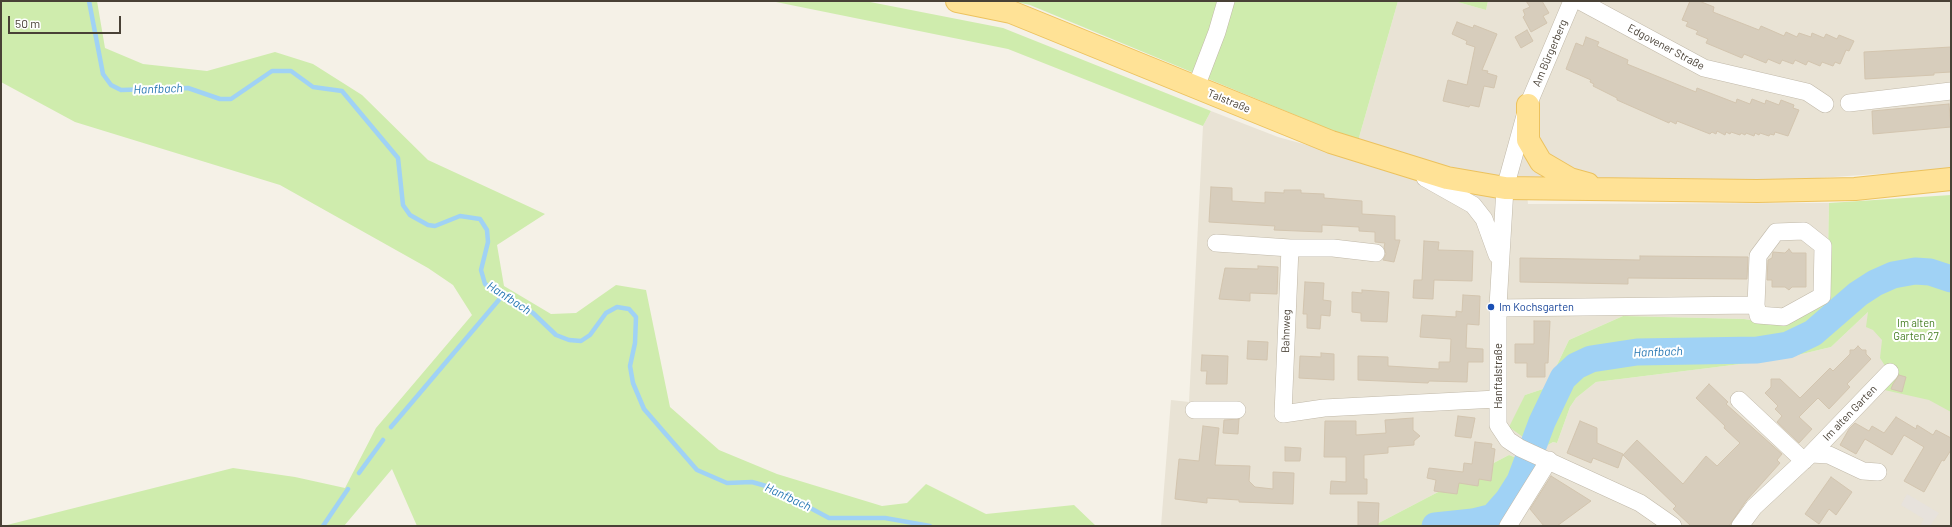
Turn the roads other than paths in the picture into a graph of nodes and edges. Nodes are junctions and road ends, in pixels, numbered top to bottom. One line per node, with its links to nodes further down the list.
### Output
1 (958, 1): 5 (main road, Talstraße)
2 (1226, 1): 5 (street)
3 (1572, 1): 9 (street, Am Bürgerberg)
4 (1580, 1): 8 (street, Edgovener Straße)
5 (1196, 87): 10 (main road, Talstraße)
6 (1951, 90): 7 (street)
7 (1849, 103)
8 (1824, 104)
9 (1528, 105): 12 (street, Am Bürgerberg); 13 (main road, Am Bürgerberg)
10 (1390, 162): 12 (main road, Talstraße); 17 (street, Hanftalstraße)
11 (1951, 179): 13 (main road)
12 (1505, 188): 13 (main road, Talstraße); 17 (street, Hanftalstraße)
13 (1608, 189)
14 (1216, 243): 15 (street)
15 (1290, 248): 16 (street); 21 (street, Bahnweg)
16 (1376, 253)
17 (1500, 263): 19 (street, Hanftalstraße)
18 (1756, 305): 18 (street); 19 (street)
19 (1498, 308): 21 (street, Hanftalstraße)
20 (1890, 372): 25 (street, Im alten Garten)
21 (1497, 399): 26 (street, Hanftalstraße)
22 (1739, 400): 25 (street)
23 (1194, 410): 24 (street)
24 (1237, 410)
25 (1808, 457): 27 (street, Im alten Garten); 30 (street, Im alten Garten)
26 (1544, 458): 28 (street); 29 (street, Hanftalstraße)
27 (1878, 472)
28 (1508, 526)
29 (1673, 526)
30 (1740, 526)

